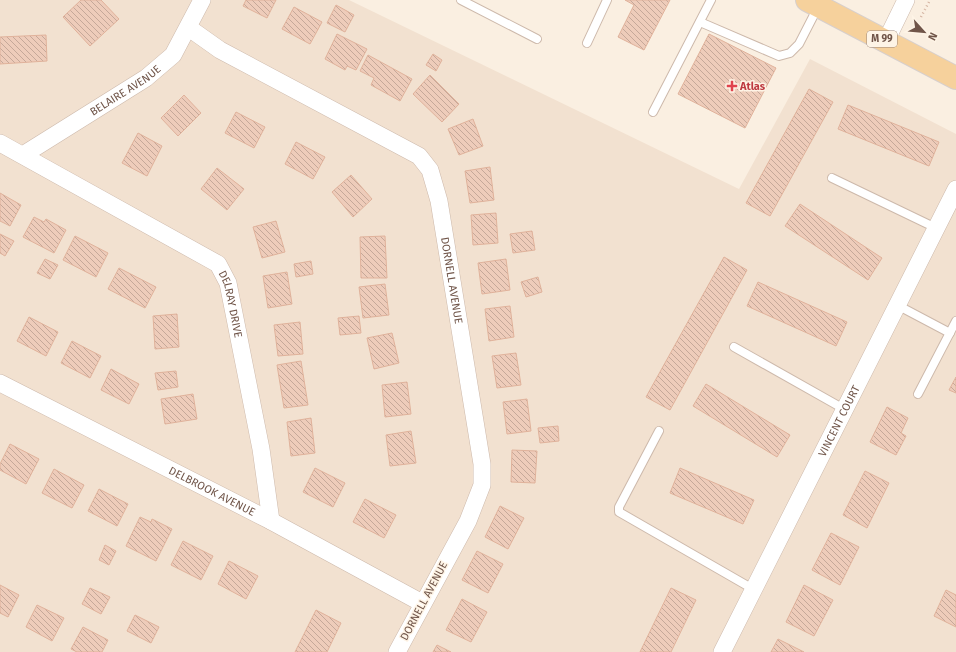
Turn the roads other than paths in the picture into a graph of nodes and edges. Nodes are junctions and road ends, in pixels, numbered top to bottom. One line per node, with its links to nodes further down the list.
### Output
1 (202, 0): 8 (street, BELAIRE AVENUE)
2 (460, 0): 9 (lane)
3 (608, 0): 11 (lane)
4 (711, 0): 7 (lane)
5 (906, 0): 10 (street)
6 (813, 3): 7 (lane); 10 (main road, M 99)
7 (700, 22): 13 (lane)
8 (189, 28): 15 (street, BELAIRE AVENUE); 29 (street, DORNELL AVENUE)
9 (537, 38)
10 (886, 41): 12 (main road, M 99)
11 (587, 43)
12 (956, 78)
13 (654, 112)
14 (0, 143): 15 (street, DELRAY DRIVE)
15 (23, 155): 27 (street, DELRAY DRIVE)
16 (832, 178): 18 (lane)
17 (956, 189): 18 (street, VINCENT COURT)
18 (936, 228): 19 (street, VINCENT COURT)
19 (897, 305): 21 (lane); 25 (street, VINCENT COURT)
20 (956, 321): 21 (lane)
21 (950, 333): 24 (lane)
22 (734, 347): 25 (lane)
23 (0, 383): 27 (street, DELBROOK AVENUE)
24 (918, 394)
25 (844, 409): 28 (street, VINCENT COURT)
26 (659, 431): 28 (lane)
27 (271, 521): 29 (street, DELBROOK AVENUE)
28 (753, 589): 31 (street, VINCENT COURT)
29 (422, 603): 30 (street, DORNELL AVENUE)
30 (397, 652)
31 (722, 652)

